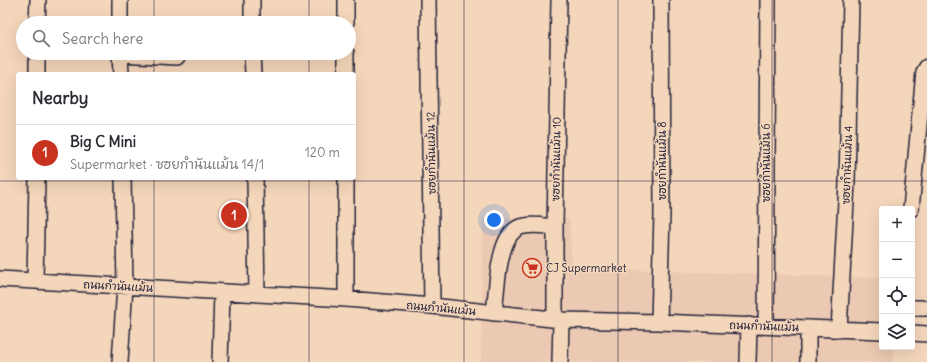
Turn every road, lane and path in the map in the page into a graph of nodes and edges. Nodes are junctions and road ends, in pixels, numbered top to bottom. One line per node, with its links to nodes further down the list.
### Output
1 (38, 0): 10 (street)
2 (120, 0): 11 (street)
3 (252, 0): 12 (street)
4 (346, 0): 13 (street)
5 (428, 0): 35 (street, ซฮยกำนันแม้น 12)
6 (559, 0): 28 (street, ซฮยกำนันแม้น 10)
7 (661, 0): 40 (street, ซฮยกำนันแม้น 8)
8 (768, 0): 42 (street, ซฮยกำนันแม้น 6)
9 (851, 0): 44 (street, ซฮยกำนันแม้น 4)
10 (37, 16)
11 (120, 16)
12 (252, 16)
13 (346, 16)
14 (37, 60): 19 (street)
15 (120, 60): 20 (street)
16 (252, 60): 21 (street)
17 (346, 60): 22 (street)
18 (927, 67): 27 (street)
19 (37, 72)
20 (121, 72)
21 (253, 72)
22 (346, 72)
23 (37, 180): 30 (street)
24 (123, 180): 31 (street)
25 (255, 180): 33 (street)
26 (346, 180): 34 (street)
27 (911, 206)
28 (555, 227): 38 (street); 39 (street, ซฮยกำนันแม้น 10)
29 (0, 279): 30 (street, ถนนกำนันแม้น)
30 (35, 281): 31 (street, ถนนกำนันแม้น)
31 (125, 286): 32 (street, ถนนกำนันแม้น); 48 (street)
32 (222, 292): 33 (street, ถนนกำนันแม้น); 49 (street)
33 (257, 294): 34 (street, ถนนกำนันแม้น)
34 (346, 299): 35 (street, ถนนกำนันแม้น)
35 (432, 306): 38 (street, ถนนกำนันแม้น)
36 (915, 308): 37 (street)
37 (927, 308)
38 (494, 313): 39 (street, ถนนกำนันแม้น)
39 (558, 319): 40 (street, ถนนกำนันแม้น); 50 (street, ซฮยกำนันแม้น 10)
40 (659, 322): 41 (street, ถนนกำนันแม้น)
41 (749, 325): 42 (street, ถนนกำนันแม้น); 51 (street)
42 (766, 326): 43 (street, ถนนกำนันแม้น)
43 (808, 328): 44 (street, ถนนกำนันแม้น); 52 (street)
44 (839, 330): 45 (street, ถนนกำนันแม้น)
45 (879, 331)
46 (915, 333): 47 (street)
47 (927, 334)
48 (120, 362)
49 (220, 362)
50 (560, 362)
51 (748, 362)
52 (808, 362)

